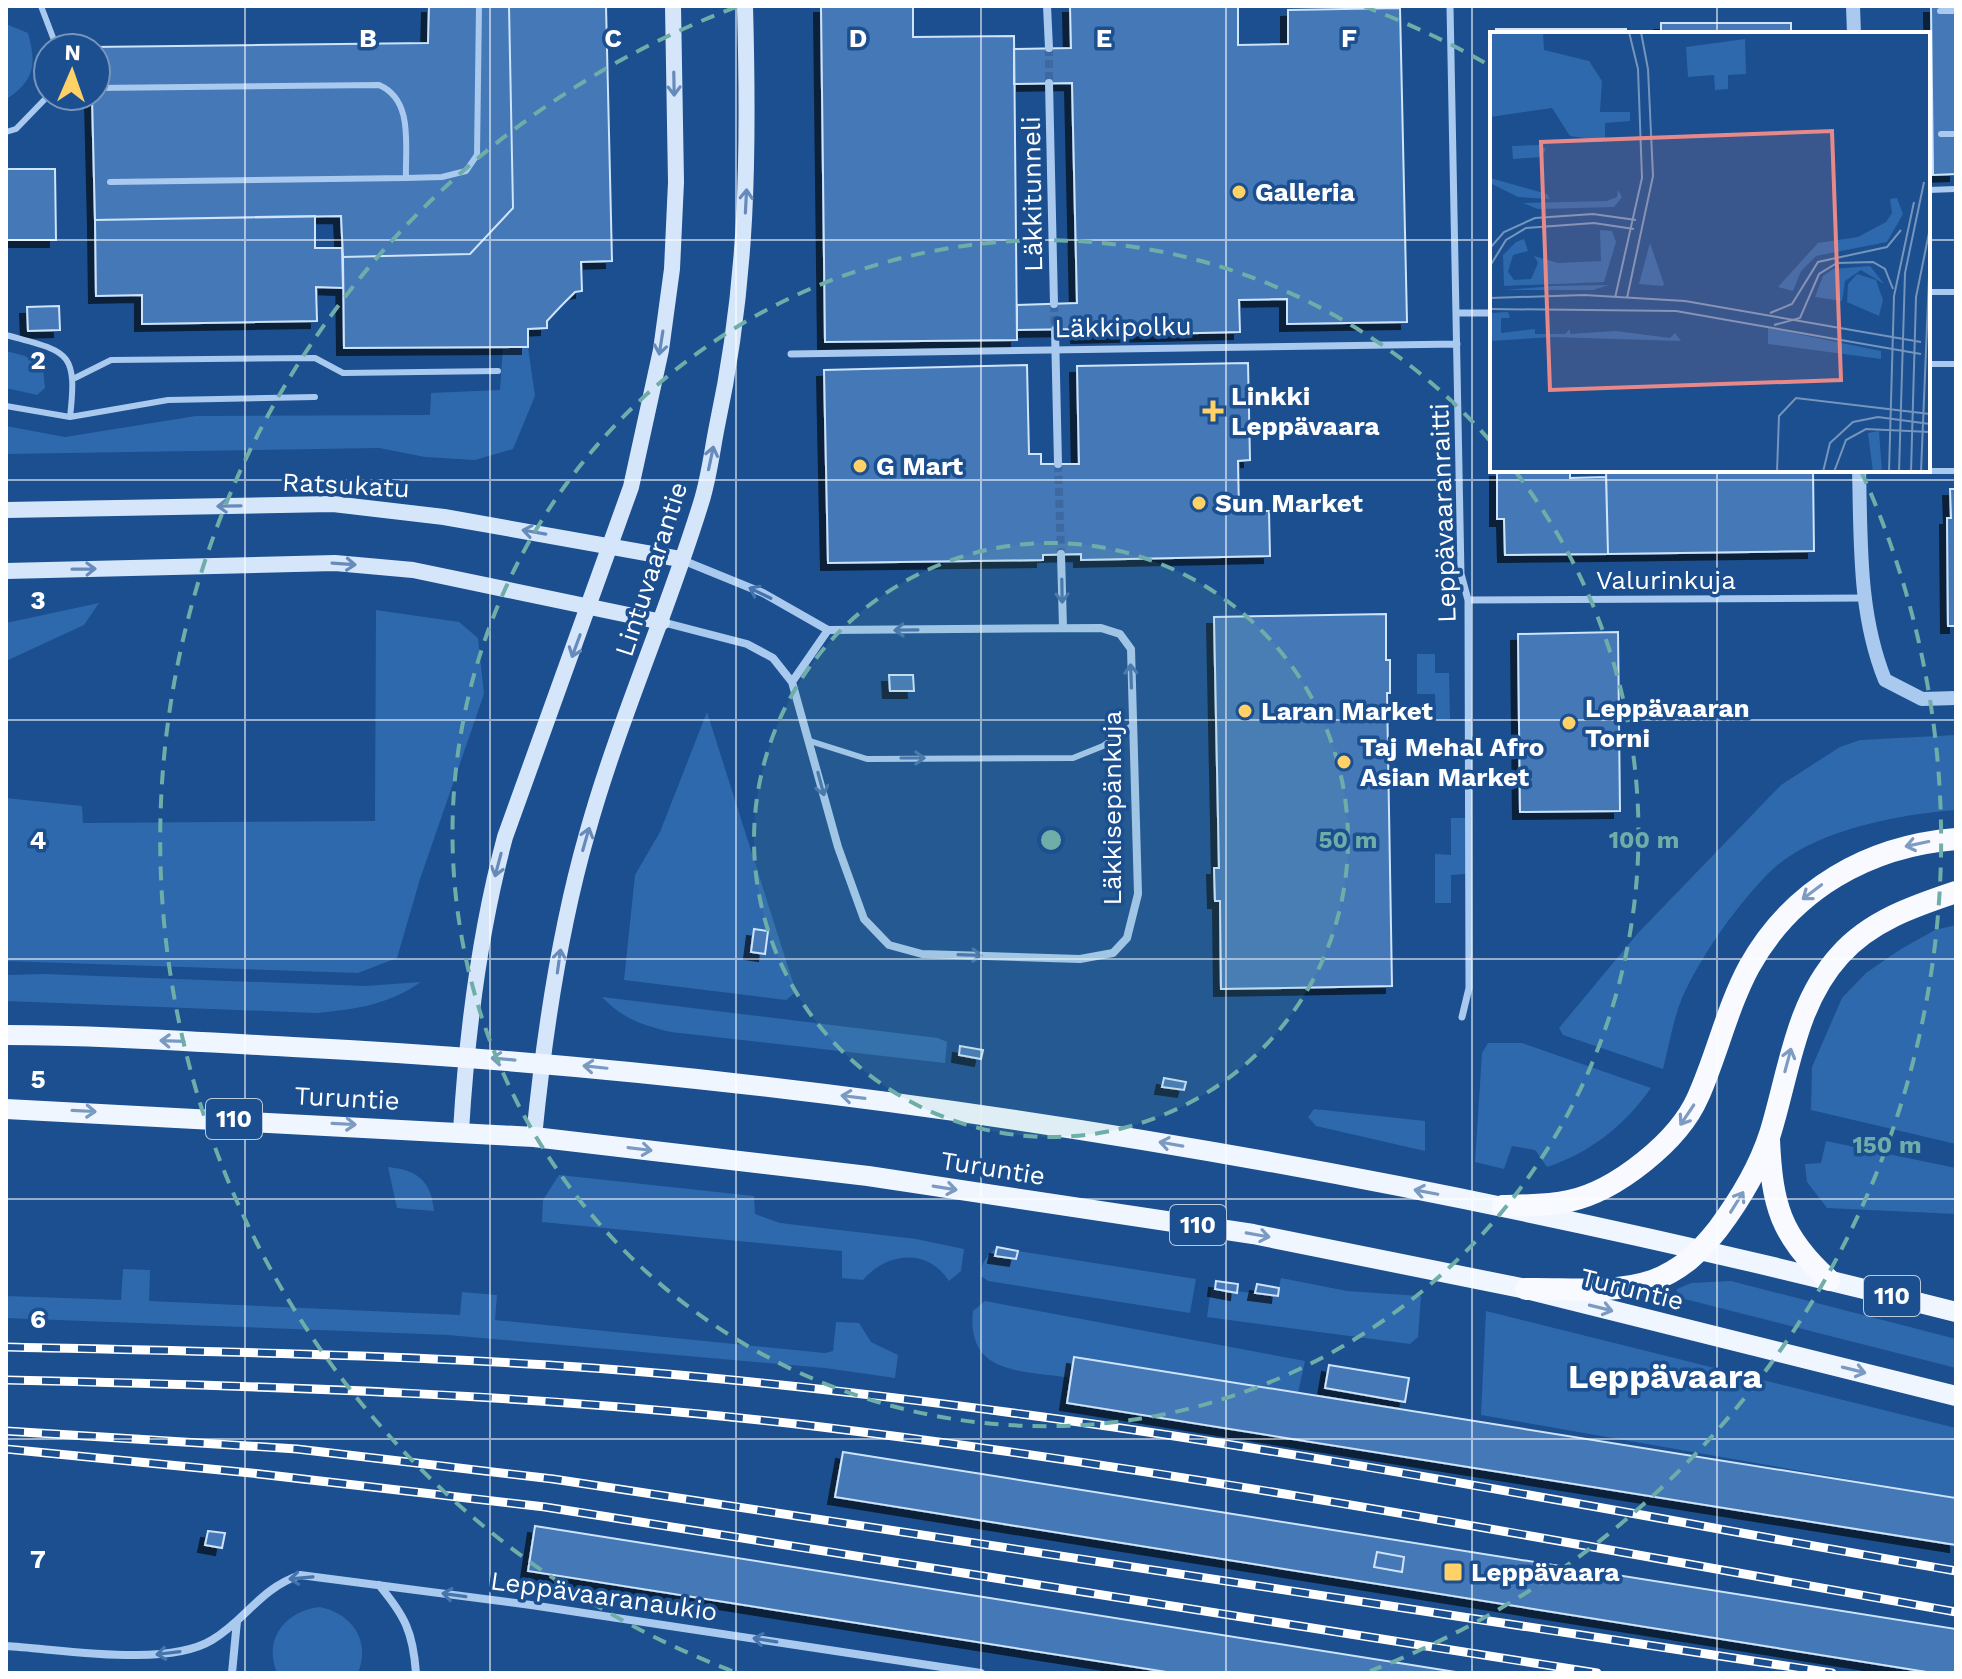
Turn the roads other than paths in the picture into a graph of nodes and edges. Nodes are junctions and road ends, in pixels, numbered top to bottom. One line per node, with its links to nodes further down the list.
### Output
1 (41, 6): 10 (lane)
2 (479, 6): 19 (lane)
3 (673, 6): 45 (main road, Lintuvaarantie, one-way to 45)
4 (745, 6): 47 (main road, Lintuvaarantie, one-way to 4)
5 (1047, 6): 12 (street)
6 (1450, 6): 26 (street, Leppävaaranraitti)
7 (1853, 6): 11 (street)
8 (1940, 11): 9 (lane)
9 (1956, 11)
10 (51, 32)
11 (1854, 32)
12 (1049, 48)
13 (1049, 83): 25 (street, Läkkitunneli)
14 (112, 88): 19 (lane)
15 (32, 112): 16 (lane)
16 (6, 132)
17 (1941, 134): 18 (lane)
18 (1956, 134)
19 (406, 178): 20 (lane)
20 (110, 182)
21 (1956, 189): 22 (lane)
22 (1930, 190)
23 (1930, 292): 24 (lane)
24 (1956, 292)
25 (1054, 304)
26 (1456, 313): 27 (street); 30 (street, Leppävaaranraitti)
27 (1490, 313)
28 (1055, 330): 31 (street)
29 (6, 335): 36 (lane)
30 (1457, 344): 31 (street, Läkkipolku); 50 (street, Leppävaaranraitti)
31 (1055, 349): 32 (street, Läkkipolku); 40 (street)
32 (791, 354)
33 (1932, 364): 34 (lane)
34 (1956, 364)
35 (498, 371): 36 (lane)
36 (75, 378): 39 (lane)
37 (315, 397): 39 (lane)
38 (6, 406): 39 (lane)
39 (70, 417)
40 (1058, 464)
41 (1930, 471): 42 (lane)
42 (1956, 471)
43 (1859, 472): 49 (street)
44 (6, 510): 45 (main road, Ratsukatu, one-way to 44)
45 (611, 546): 47 (main road, Ratsukatu); 51 (main road, Lintuvaarantie)
46 (1061, 554): 53 (street, one-way to 53)
47 (680, 559): 52 (main road, Lintuvaarantie); 54 (street, one-way to 47)
48 (6, 571): 51 (main road, one-way to 51)
49 (1864, 598): 50 (street, Valurinkuja); 56 (street)
50 (1468, 600): 61 (street, Leppävaaranraitti)
51 (590, 607): 52 (main road); 63 (main road, Lintuvaarantie, one-way to 63)
52 (662, 622): 55 (street, Läkkisepänkuja); 64 (main road, Lintuvaarantie, one-way to 52)
53 (1063, 628): 54 (street, Läkkisepänkuja, one-way to 54); 57 (street, Läkkisepänkuja, one-way to 53)
54 (828, 630): 55 (street)
55 (792, 682): 58 (street, Läkkisepänkuja)
56 (1956, 698)
57 (1133, 725): 58 (lane, one-way to 57); 58 (street, Läkkisepänkuja, one-way to 57)
58 (810, 741)
59 (1956, 839): 69 (highway, one-way to 69)
60 (1956, 892): 67 (highway, one-way to 60)
61 (1462, 1017)
62 (6, 1035): 63 (main road, Turuntie / 110, one-way to 62)
63 (465, 1055): 64 (main road, Turuntie / 110, one-way to 63); 66 (main road, Lintuvaarantie)
64 (542, 1062): 68 (main road, Lintuvaarantie); 69 (main road, Turuntie / 110, one-way to 64)
65 (6, 1109): 66 (main road, Turuntie / 110, one-way to 66)
66 (461, 1131): 68 (main road, Turuntie / 110)
67 (1769, 1136): 70 (highway, one-way to 67); 71 (highway)
68 (534, 1137): 72 (main road, Turuntie / 110, one-way to 72)
69 (1503, 1206): 70 (main road, Turuntie / 110)
70 (1701, 1250): 71 (main road, Turuntie / 110); 72 (highway)
71 (1829, 1280): 73 (main road, Turuntie / 110)
72 (1526, 1289): 74 (main road, Turuntie / 110, one-way to 74)
73 (1956, 1312)
74 (1956, 1396)
75 (378, 1584): 76 (street, Leppävaaranaukio, one-way to 76); 79 (street); 80 (street, Leppävaaranaukio, one-way to 75)
76 (237, 1621): 77 (street, Leppävaaranaukio, one-way to 77); 78 (street)
77 (6, 1646)
78 (232, 1673)
79 (416, 1673)
80 (981, 1673)

